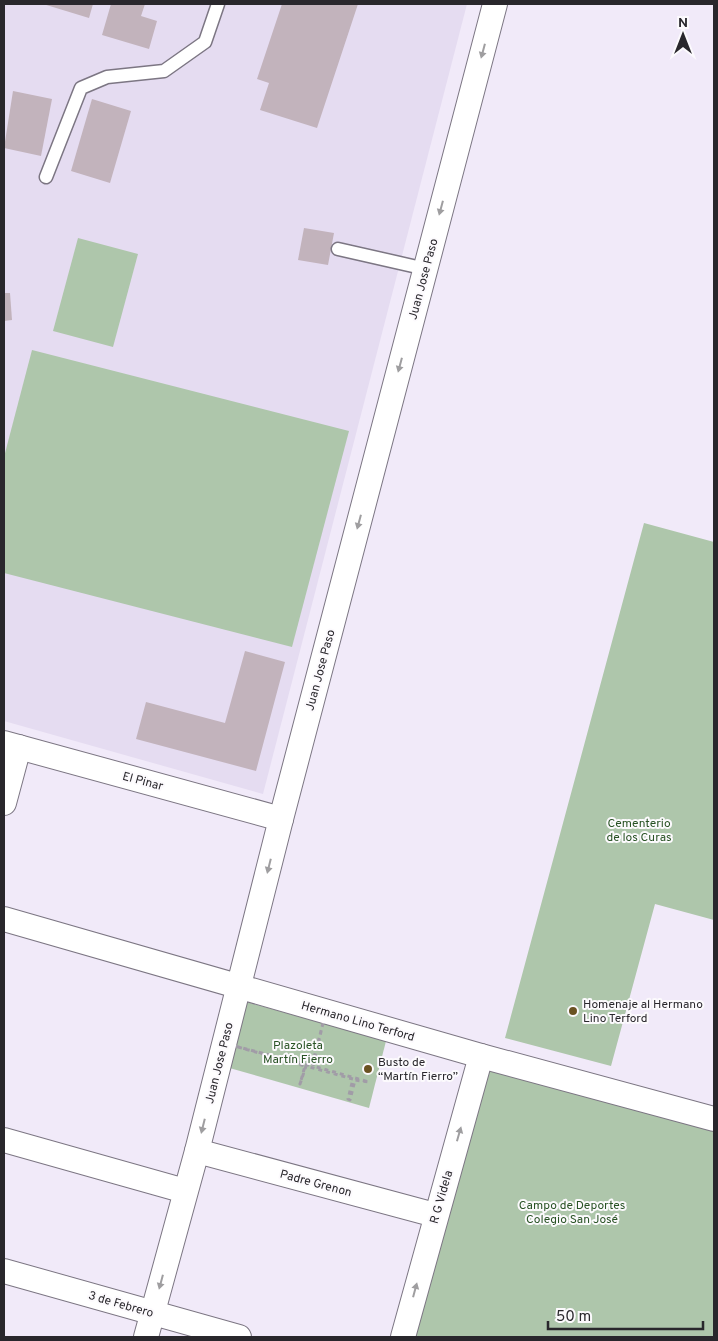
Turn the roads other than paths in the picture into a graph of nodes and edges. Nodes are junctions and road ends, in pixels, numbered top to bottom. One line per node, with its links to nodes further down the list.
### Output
1 (218, 4): 3 (lane)
2 (495, 4): 5 (street, Juan Jose Paso, one-way to 5)
3 (46, 177)
4 (338, 249): 5 (lane)
5 (426, 268): 8 (street, Juan Jose Paso, one-way to 8)
6 (12, 745): 7 (street); 8 (street, El Pinar)
7 (4, 803)
8 (281, 819): 10 (street, Juan Jose Paso, one-way to 10)
9 (4, 919): 10 (street, Hermano Lino Terford)
10 (238, 987): 11 (street, Hermano Lino Terford); 14 (street, Juan Jose Paso, one-way to 14)
11 (481, 1056): 12 (street, Hermano Lino Terford); 16 (street, R G Videla, one-way to 11)
12 (714, 1119)
13 (4, 1140): 15 (street)
14 (197, 1151): 15 (street, Juan Jose Paso); 16 (street, Padre Grenon)
15 (185, 1191): 18 (street, Juan Jose Paso, one-way to 18)
16 (435, 1215): 21 (street, R G Videla, one-way to 16)
17 (4, 1271): 18 (street, 3 de Febrero)
18 (153, 1313): 19 (street, Juan Jose Paso); 20 (street, 3 de Febrero)
19 (146, 1337)
20 (239, 1337)
21 (403, 1337)

